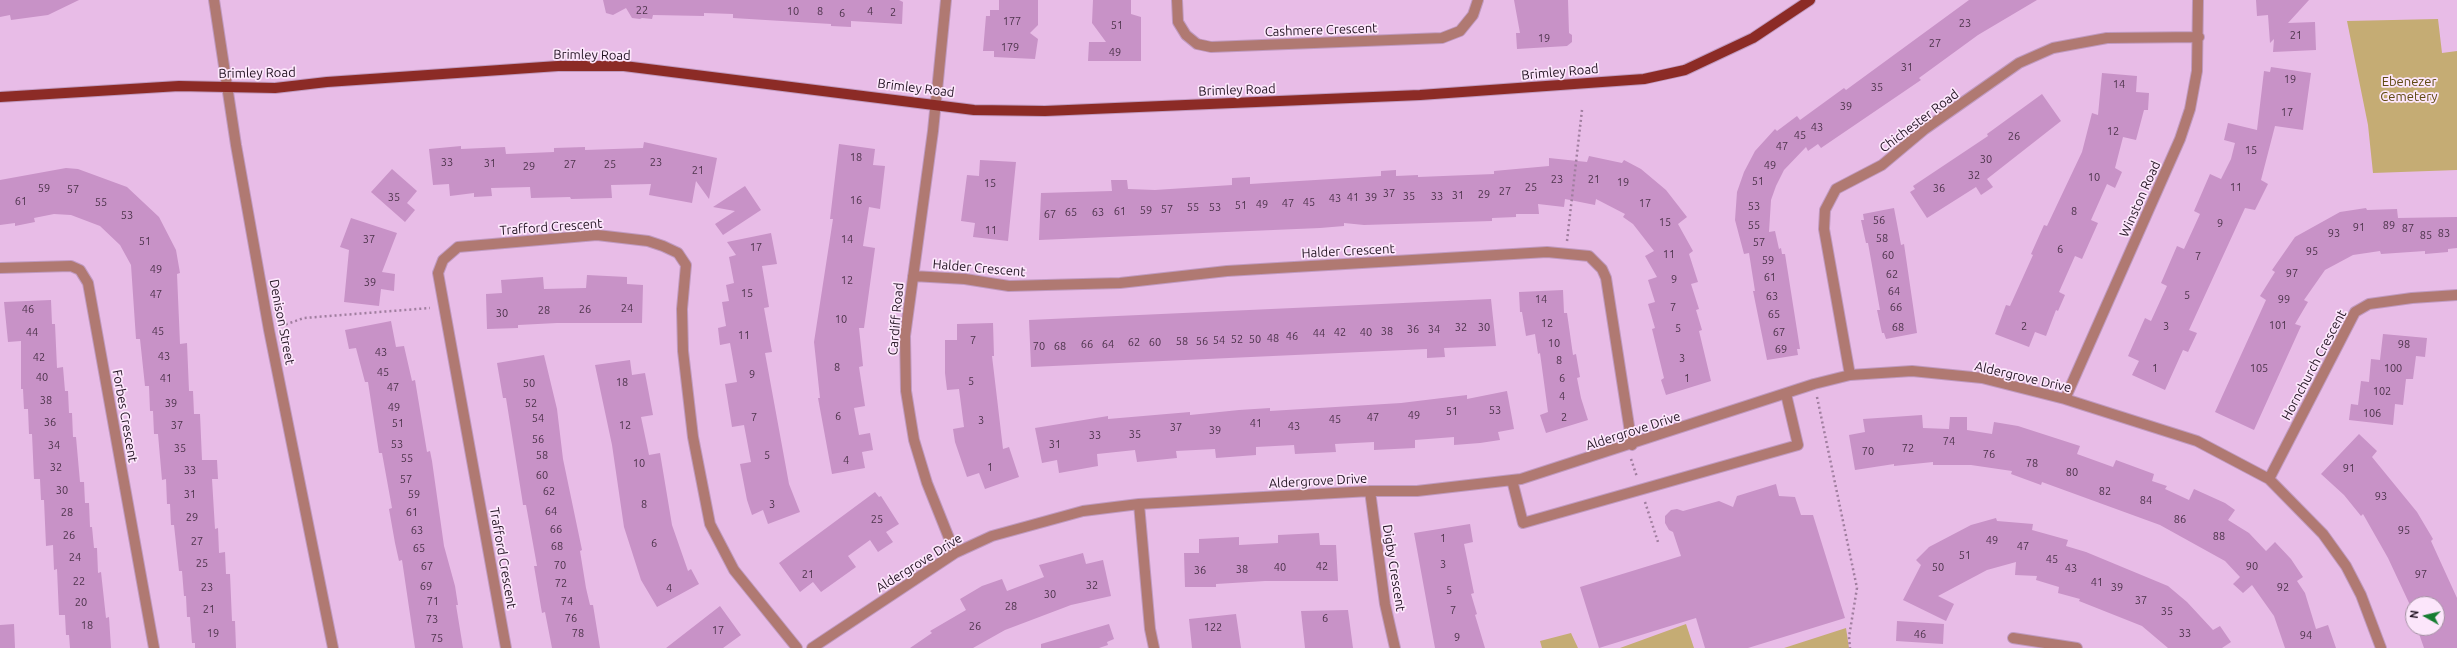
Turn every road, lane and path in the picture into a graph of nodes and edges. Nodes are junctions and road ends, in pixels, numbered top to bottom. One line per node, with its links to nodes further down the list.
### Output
1 (214, 0): 8 (street, Denison Street)
2 (946, 0): 10 (street, Cardiff Road)
3 (1177, 0): 4 (street, Cashmere Crescent)
4 (1478, 0)
5 (1810, 0): 10 (main road, Brimley Road)
6 (2198, 0): 7 (street, Winston Road)
7 (2199, 37): 18 (street, Chichester Road); 21 (street, Winston Road)
8 (227, 87): 9 (main road, Brimley Road); 10 (main road, Brimley Road); 17 (street, Denison Street)
9 (0, 97)
10 (936, 104): 14 (street, Cardiff Road)
11 (1582, 110): 12 (path)
12 (1565, 254): 14 (street, Halder Crescent); 22 (street, Halder Crescent)
13 (0, 268): 29 (street, Forbes Crescent)
14 (913, 276): 27 (street, Cardiff Road)
15 (2457, 295): 23 (street, Hornchurch Crescent)
16 (443, 307): 17 (path); 31 (street, Trafford Crescent); 32 (street, Trafford Crescent)
17 (269, 330): 30 (street, Denison Street)
18 (1850, 375): 19 (street, Aldergrove Drive); 21 (street, Aldergrove Drive)
19 (1814, 384): 20 (street, Aldergrove Drive); 36 (path)
20 (1786, 394): 22 (street, Aldergrove Drive); 24 (street)
21 (2065, 399): 23 (street, Aldergrove Drive)
22 (1632, 445): 24 (street, Aldergrove Drive)
23 (2269, 479): 38 (street, Aldergrove Drive)
24 (1512, 480): 25 (street, Aldergrove Drive)
25 (1370, 491): 26 (street, Aldergrove Drive); 35 (street, Digby Crescent)
26 (1139, 504): 27 (street, Aldergrove Drive); 34 (street)
27 (955, 553): 33 (street, Aldergrove Drive)
28 (2013, 638): 37 (street)
29 (154, 648)
30 (333, 648)
31 (506, 648)
32 (797, 648)
33 (812, 648)
34 (1154, 648)
35 (1395, 648)
36 (1850, 648)
37 (2077, 648)
38 (2381, 648)

